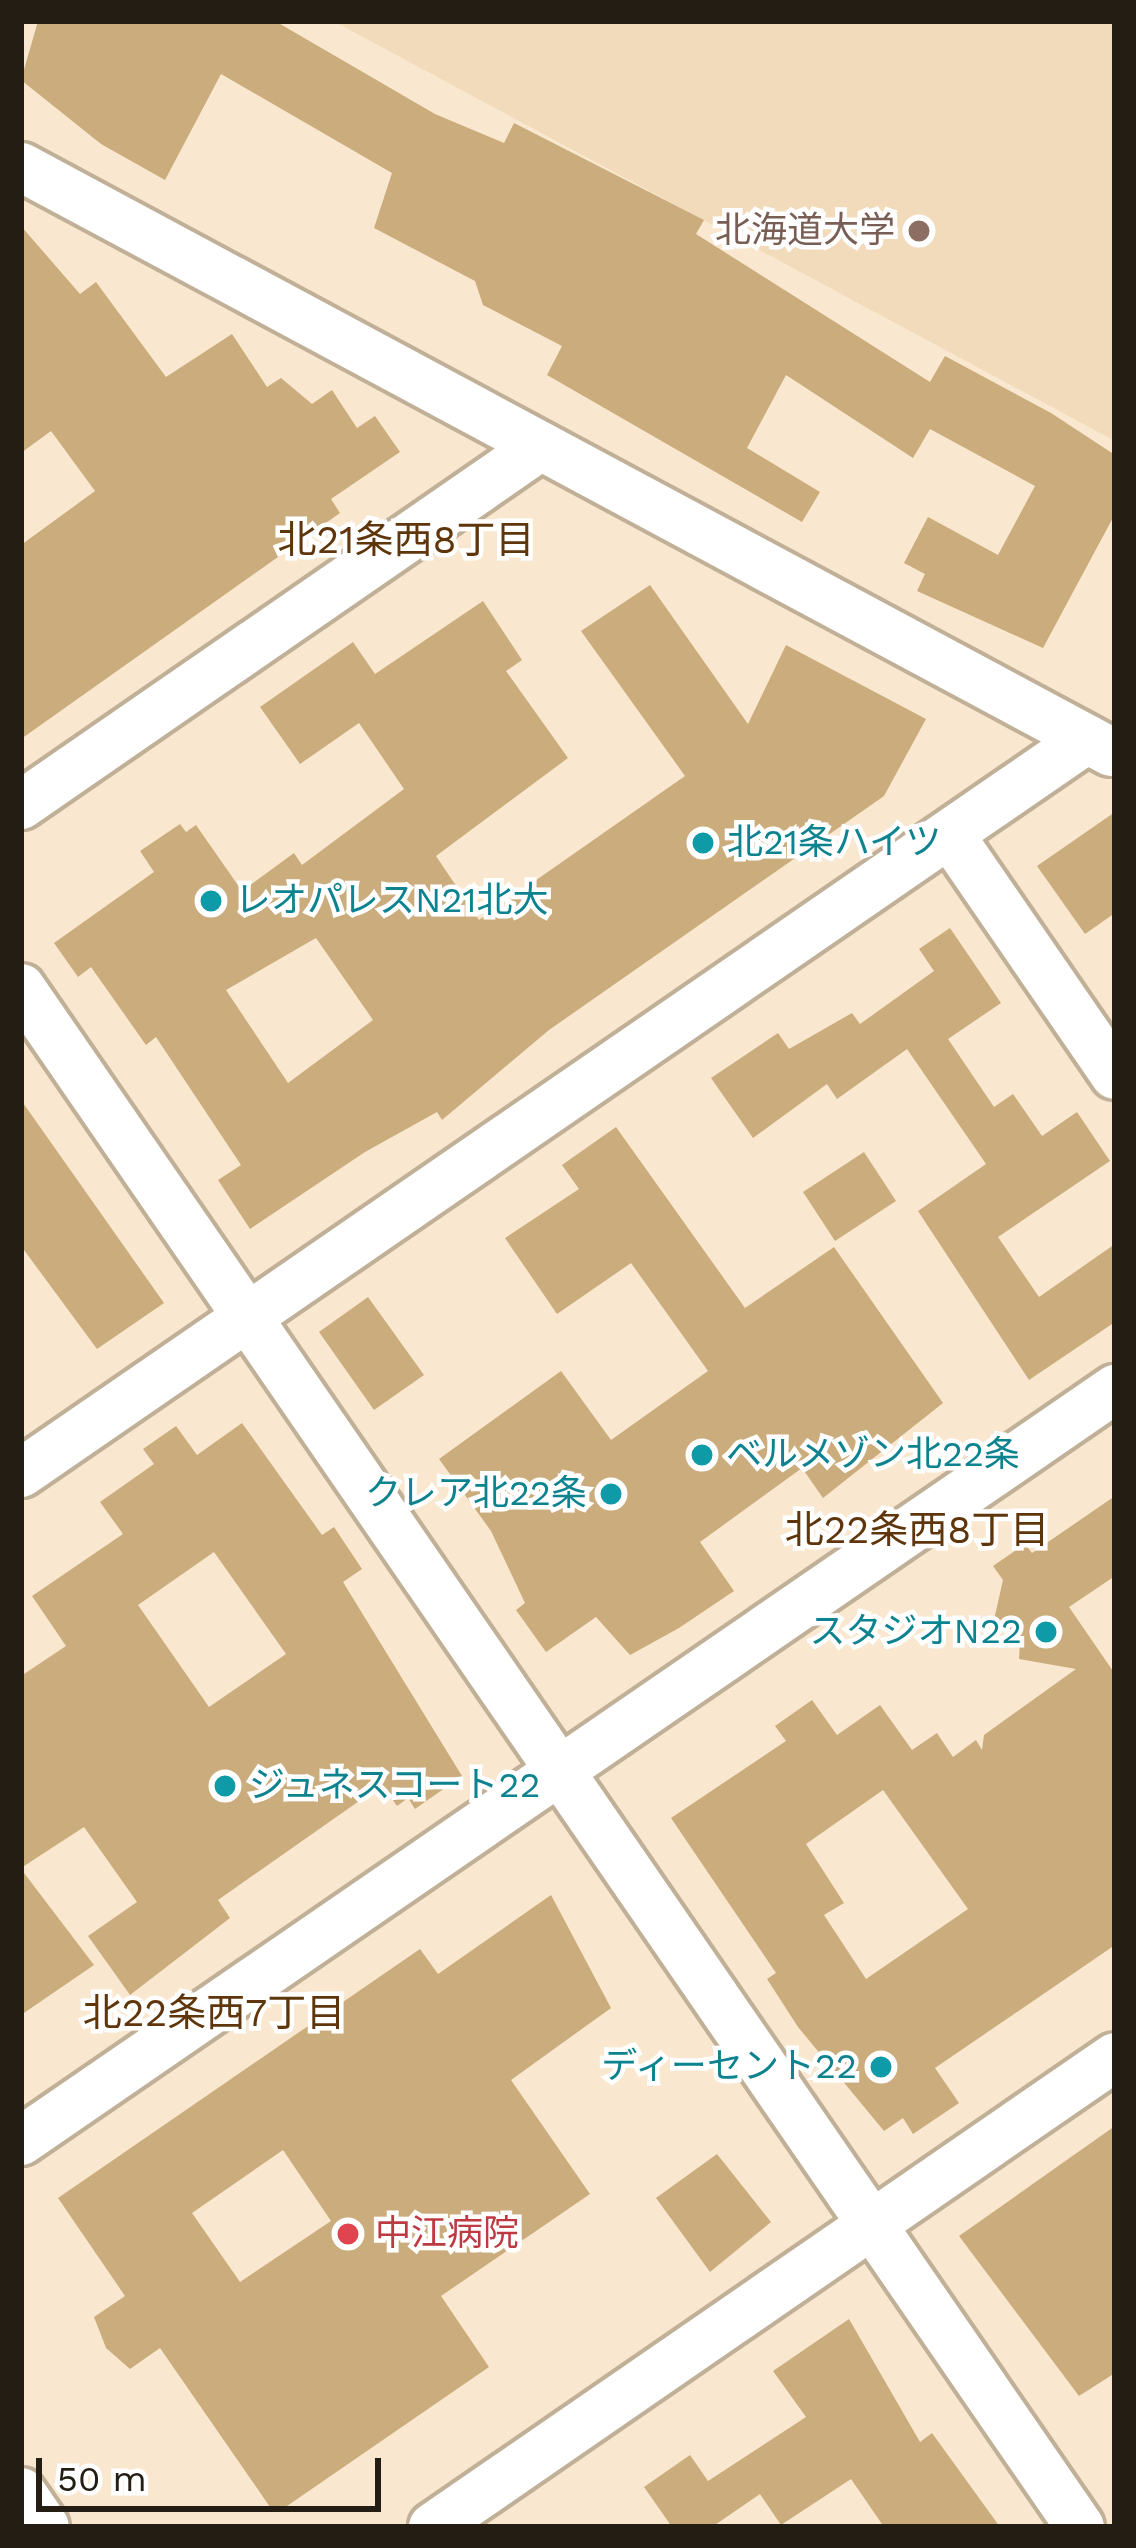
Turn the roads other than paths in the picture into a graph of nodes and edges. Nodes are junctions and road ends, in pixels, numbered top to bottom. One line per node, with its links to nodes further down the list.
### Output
1 (21, 167): 2 (street)
2 (538, 448): 3 (street); 4 (street)
3 (1101, 746): 5 (street)
4 (21, 805)
5 (950, 835): 7 (street); 8 (street)
6 (21, 988): 8 (street)
7 (1115, 1075)
8 (248, 1317): 10 (street); 11 (street)
9 (1115, 1389): 11 (street)
10 (21, 1473)
11 (559, 1770): 13 (street); 14 (street)
12 (1115, 2057): 14 (street)
13 (21, 2141)
14 (872, 2224): 17 (street); 18 (street)
15 (21, 2492): 16 (street)
16 (45, 2527)
17 (433, 2527)
18 (1080, 2527)

